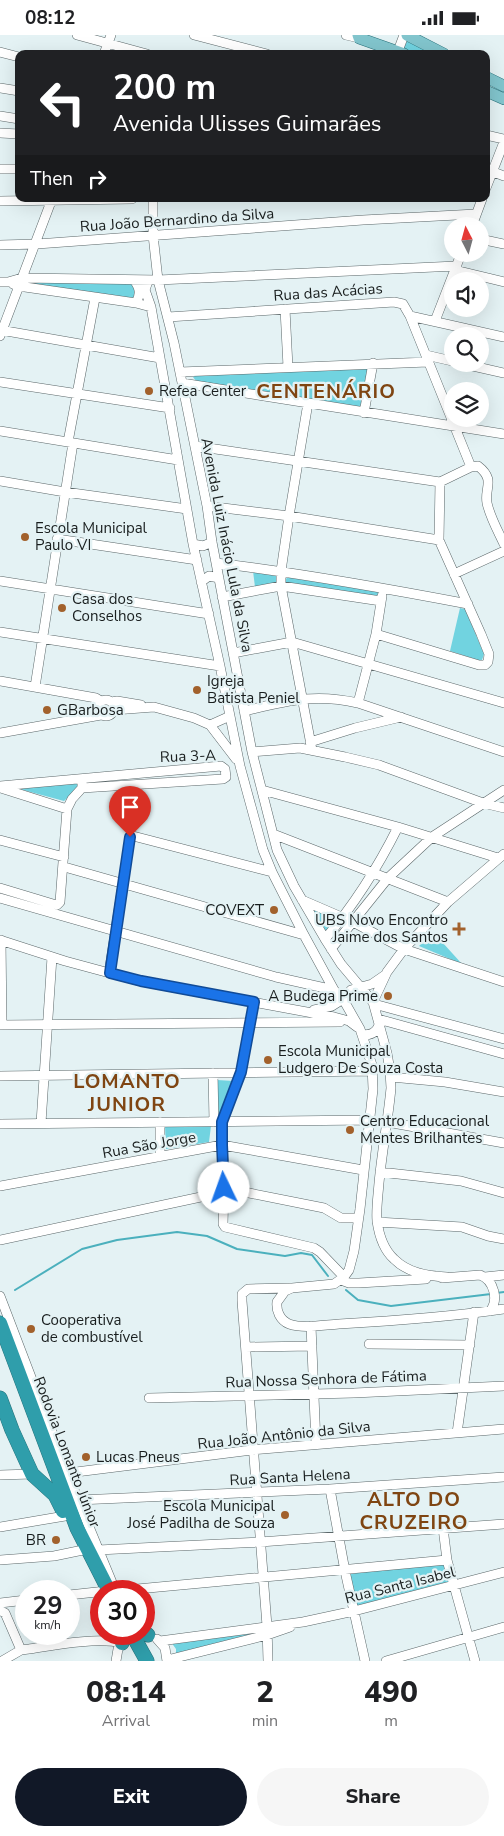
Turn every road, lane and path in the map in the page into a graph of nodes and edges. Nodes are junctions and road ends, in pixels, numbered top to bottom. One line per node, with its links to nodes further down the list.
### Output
1 (76, 35): 6 (street)
2 (194, 35): 8 (street)
3 (346, 35): 5 (street)
4 (406, 35): 10 (street); 11 (main road)
5 (358, 36): 9 (main road)
6 (110, 39): 7 (street)
7 (137, 50)
8 (252, 50)
9 (393, 50)
10 (402, 50)
11 (436, 50)
12 (0, 53): 13 (street)
13 (15, 56)
14 (490, 79): 15 (main road)
15 (504, 86)
16 (0, 88): 17 (street)
17 (15, 90)
18 (490, 93): 19 (main road)
19 (504, 99)
20 (0, 115): 21 (street)
21 (15, 118)
22 (0, 133): 23 (street)
23 (15, 133)
24 (490, 136): 25 (street)
25 (504, 140): 28 (street)
26 (0, 169): 27 (street)
27 (15, 169)
28 (490, 171)
29 (490, 173): 30 (street)
30 (504, 176)
31 (15, 200): 32 (street)
32 (0, 201)
33 (51, 202): 40 (street)
34 (154, 202): 38 (street, Avenida Luiz Inácio Lula da Silva)
35 (481, 202): 36 (street)
36 (476, 214): 37 (street); 38 (street, Rua João Bernardino da Silva)
37 (475, 217)
38 (154, 235): 40 (street, Rua João Bernardino da Silva); 47 (street, Avenida Luiz Inácio Lula da Silva)
39 (489, 241): 41 (street)
40 (36, 244): 42 (street, Rua João Bernardino da Silva); 49 (street)
41 (504, 244)
42 (0, 245)
43 (458, 263): 44 (street)
44 (456, 268): 47 (street); 50 (street); 57 (street)
45 (134, 280): 46 (street); 49 (street); 52 (street)
46 (148, 281): 47 (street); 53 (street, Avenida Luiz Inácio Lula da Silva)
47 (158, 281): 56 (street, Avenida Luiz Inácio Lula da Silva)
48 (4, 282): 49 (street)
49 (20, 282): 51 (street); 58 (street)
50 (504, 282)
51 (95, 298): 52 (street); 60 (street)
52 (136, 303): 53 (street)
53 (151, 307): 62 (street, Avenida Luiz Inácio Lula da Silva)
54 (285, 309): 55 (street, Rua das Acácias); 56 (street, Rua das Acácias); 66 (street)
55 (410, 316): 57 (street); 63 (street)
56 (168, 317): 61 (street, Avenida Luiz Inácio Lula da Silva)
57 (435, 321): 59 (street)
58 (1, 332): 60 (street)
59 (504, 337)
60 (87, 346): 62 (street); 73 (street)
61 (177, 357): 62 (street); 68 (street, Avenida Luiz Inácio Lula da Silva)
62 (160, 358): 72 (street, Avenida Luiz Inácio Lula da Silva)
63 (427, 358): 64 (street); 65 (street); 74 (street)
64 (444, 360)
65 (373, 363): 66 (street); 77 (street)
66 (288, 367): 68 (street)
67 (489, 370): 69 (street)
68 (180, 372): 71 (street, Avenida Luiz Inácio Lula da Silva)
69 (504, 373)
70 (0, 382): 73 (street)
71 (182, 383): 72 (street); 75 (street); 84 (street, Avenida Luiz Inácio Lula da Silva)
72 (166, 386): 76 (street, Avenida Luiz Inácio Lula da Silva)
73 (78, 395): 76 (street); 83 (street)
74 (444, 401)
75 (308, 403): 77 (street); 86 (street)
76 (170, 409): 85 (street, Avenida Luiz Inácio Lula da Silva)
77 (364, 413): 78 (street)
78 (444, 425)
79 (454, 427): 87 (street)
80 (460, 427): 82 (street)
81 (0, 431): 83 (street)
82 (504, 434)
83 (70, 442): 85 (street); 90 (street)
84 (195, 446): 86 (street); 91 (street, Avenida Luiz Inácio Lula da Silva)
85 (178, 460): 92 (street, Avenida Luiz Inácio Lula da Silva)
86 (298, 460): 89 (street); 93 (street)
87 (471, 467): 89 (street); 98 (street)
88 (0, 481): 90 (street)
89 (440, 482): 95 (street)
90 (65, 492): 92 (street); 94 (street)
91 (207, 506): 93 (street); 96 (street, Avenida Luiz Inácio Lula da Silva)
92 (187, 509): 97 (street, Avenida Luiz Inácio Lula da Silva)
93 (289, 516): 95 (street); 102 (street)
94 (57, 539): 100 (street); 109 (street)
95 (439, 540): 103 (street)
96 (212, 542): 97 (street); 101 (street, Avenida Luiz Inácio Lula da Silva)
97 (193, 544): 100 (street, Avenida Luiz Inácio Lula da Silva)
98 (504, 544)
99 (504, 551): 103 (street)
100 (197, 560): 106 (street, Avenida Luiz Inácio Lula da Silva)
101 (216, 563): 102 (street); 104 (street, Avenida Luiz Inácio Lula da Silva)
102 (281, 571): 107 (street); 108 (street)
103 (454, 574): 112 (street)
104 (219, 577): 106 (street); 110 (street, Avenida Luiz Inácio Lula da Silva)
105 (0, 581): 109 (street)
106 (201, 582): 113 (street, Avenida Luiz Inácio Lula da Silva)
107 (281, 586): 110 (street); 111 (street); 117 (street)
108 (382, 587): 111 (street); 112 (street)
109 (49, 589): 113 (street); 116 (street)
110 (222, 597): 118 (street, Avenida Luiz Inácio Lula da Silva)
111 (381, 601): 115 (street)
112 (468, 604): 115 (street)
113 (209, 614): 120 (street, Avenida Luiz Inácio Lula da Silva)
114 (0, 632): 116 (street)
115 (376, 634): 119 (street)
116 (42, 639): 120 (street); 122 (street)
117 (292, 642): 118 (street); 119 (street); 123 (street)
118 (233, 653): 128 (street, Avenida Luiz Inácio Lula da Silva)
119 (368, 664): 125 (street); 126 (street)
120 (220, 666): 130 (street, Avenida Luiz Inácio Lula da Silva)
121 (0, 681): 122 (street)
122 (35, 687): 124 (street)
123 (302, 698): 125 (street); 128 (street); 134 (street)
124 (101, 701): 127 (street); 129 (street)
125 (358, 703): 131 (street)
126 (504, 703)
127 (113, 706): 129 (street); 132 (street)
128 (244, 711): 135 (street, Avenida Luiz Inácio Lula da Silva)
129 (102, 715): 133 (street)
130 (230, 716): 132 (street); 137 (street, Avenida Luiz Inácio Lula da Silva)
131 (401, 717): 134 (street); 136 (street)
132 (210, 725): 137 (street)
133 (0, 733)
134 (311, 746): 135 (street); 143 (street)
135 (252, 752): 141 (street, Avenida Luiz Inácio Lula da Silva)
136 (504, 752)
137 (240, 766): 153 (street, Avenida Luiz Inácio Lula da Silva)
138 (82, 777): 139 (street, Rua 3-A); 140 (street); 140 (street, Rua 3-A)
139 (0, 787): 145 (street)
140 (82, 788): 145 (street)
141 (262, 790): 146 (street); 147 (street, Avenida Luiz Inácio Lula da Silva)
142 (504, 790): 143 (street)
143 (483, 803): 144 (street); 148 (street)
144 (504, 808)
145 (68, 809): 151 (street)
146 (398, 827): 148 (street); 154 (street)
147 (273, 834): 154 (street); 159 (street, Avenida Luiz Inácio Lula da Silva)
148 (432, 837): 150 (street); 155 (street)
149 (0, 839): 151 (street)
150 (501, 856): 160 (street)
151 (64, 857): 157 (street)
152 (68, 868): 156 (street)
153 (272, 872): 156 (street); 164 (street, Avenida Luiz Inácio Lula da Silva)
154 (373, 872): 155 (street); 161 (street)
155 (388, 878): 160 (street); 162 (street)
156 (123, 883): 163 (street); 164 (street)
157 (0, 888)
158 (0, 898): 163 (street)
159 (302, 900): 161 (street); 165 (street, Avenida Luiz Inácio Lula da Silva)
160 (448, 902): 168 (street)
161 (343, 918): 162 (street); 165 (street)
162 (353, 922): 167 (street); 168 (street)
163 (115, 931): 171 (street); 174 (street)
164 (304, 935): 174 (street, Avenida Luiz Inácio Lula da Silva)
165 (325, 939): 167 (street, Avenida Luiz Inácio Lula da Silva)
166 (1, 940): 169 (street); 182 (street)
167 (331, 949): 173 (street, Avenida Luiz Inácio Lula da Silva)
168 (404, 949): 170 (street); 172 (street)
169 (52, 957): 171 (street); 183 (street)
170 (387, 972): 173 (street); 177 (street)
171 (110, 973): 176 (street)
172 (504, 982)
173 (362, 988): 175 (street); 177 (street, Avenida Luiz Inácio Lula da Silva)
174 (334, 990): 175 (street, Avenida Luiz Inácio Lula da Silva)
175 (343, 999): 178 (street); 184 (street, Avenida Luiz Inácio Lula da Silva)
176 (254, 1002): 178 (street); 180 (street)
177 (374, 1003): 181 (street, Avenida Luiz Inácio Lula da Silva); 185 (street)
178 (301, 1010): 179 (street)
179 (350, 1021): 180 (street); 184 (street)
180 (251, 1022): 183 (street); 188 (street)
181 (379, 1022): 184 (street); 186 (street); 192 (street, Avenida Luiz Inácio Lula da Silva)
182 (1, 1025): 183 (street)
183 (47, 1025): 190 (street)
184 (361, 1032): 187 (street, Avenida Luiz Inácio Lula da Silva)
185 (504, 1039)
186 (504, 1054)
187 (372, 1071): 188 (street); 194 (street, Avenida Luiz Inácio Lula da Silva)
188 (241, 1072): 189 (street); 196 (street)
189 (213, 1073): 190 (street); 196 (street)
190 (43, 1074): 191 (street); 198 (street)
191 (0, 1075)
192 (391, 1077): 193 (street); 197 (street, Avenida Luiz Inácio Lula da Silva)
193 (504, 1092)
194 (370, 1120): 196 (street); 203 (street, Avenida Luiz Inácio Lula da Silva)
195 (160, 1122): 196 (street); 198 (street); 202 (street)
196 (218, 1122): 201 (street)
197 (387, 1122): 200 (street); 204 (street, Avenida Luiz Inácio Lula da Silva)
198 (41, 1123): 199 (street)
199 (0, 1124)
200 (504, 1143)
201 (222, 1145): 202 (street, Rua São Jorge); 203 (street, Rua São Jorge); 206 (street)
202 (160, 1157): 205 (street, Rua São Jorge)
203 (363, 1170): 208 (street, Avenida Luiz Inácio Lula da Silva)
204 (380, 1172): 207 (street); 209 (street, Avenida Luiz Inácio Lula da Silva)
205 (0, 1186)
206 (224, 1190): 208 (street); 211 (street); 215 (street)
207 (504, 1193)
208 (358, 1218): 215 (street, Avenida Luiz Inácio Lula da Silva)
209 (377, 1222): 210 (street); 213 (street, Avenida Luiz Inácio Lula da Silva)
210 (504, 1239)
211 (0, 1240)
212 (504, 1275): 214 (street)
213 (446, 1277): 214 (street); 215 (street)
214 (485, 1277): 218 (street)
215 (341, 1279): 216 (street)
216 (292, 1288): 223 (street); 227 (street)
217 (0, 1296): 222 (street)
218 (494, 1300): 219 (street); 220 (street)
219 (504, 1309): 220 (street)
220 (490, 1311): 221 (street)
221 (474, 1312): 223 (street); 225 (street)
222 (2, 1316): 240 (street); 260 (highway, Rodovia Lomanto Júnior)
223 (311, 1326): 226 (street)
224 (369, 1344): 225 (street)
225 (470, 1345): 229 (street)
226 (312, 1346): 227 (street); 230 (street)
227 (246, 1347): 231 (street)
228 (504, 1386): 229 (street, Rua Nossa Senhora de Fátima)
229 (463, 1387): 230 (street, Rua Nossa Senhora de Fátima); 236 (street)
230 (314, 1393): 231 (street, Rua Nossa Senhora de Fátima); 237 (street)
231 (249, 1395): 233 (street, Rua Nossa Senhora de Fátima); 238 (street)
232 (0, 1398): 235 (highway)
233 (149, 1398)
234 (504, 1429): 236 (street, Rua João Antônio da Silva)
235 (6, 1430): 239 (highway)
236 (456, 1433): 237 (street, Rua João Antônio da Silva)
237 (316, 1444): 238 (street, Rua João Antônio da Silva)
238 (252, 1450): 240 (street, Rua João Antônio da Silva); 244 (street)
239 (32, 1473): 241 (street); 246 (highway, Rodovia Lomanto Júnior)
240 (68, 1473): 245 (street)
241 (0, 1475)
242 (504, 1477): 243 (street, Rua Santa Helena)
243 (330, 1489): 244 (street, Rua Santa Helena); 250 (street)
244 (255, 1493): 245 (street, Rua Santa Helena); 251 (street)
245 (78, 1500): 253 (street)
246 (66, 1516): 248 (street); 252 (highway, Rodovia Lomanto Júnior)
247 (504, 1524): 249 (street)
248 (0, 1527)
249 (443, 1528): 250 (street); 255 (street)
250 (338, 1537): 251 (street); 256 (street)
251 (260, 1542): 253 (street); 258 (street)
252 (83, 1550): 254 (street); 259 (highway, Rodovia Lomanto Júnior)
253 (98, 1550): 261 (street)
254 (0, 1560)
255 (447, 1560): 256 (street); 262 (street)
256 (344, 1571): 258 (street); 266 (street)
257 (504, 1571): 262 (street, Rua Santa Isabel)
258 (262, 1578): 263 (street); 268 (street)
259 (101, 1580)
260 (102, 1580)
261 (111, 1580)
262 (455, 1585): 266 (street, Rua Santa Isabel); 270 (street)
263 (155, 1588)
264 (15, 1603): 265 (street)
265 (1, 1607): 275 (street)
266 (354, 1611): 268 (street, Rua Santa Isabel); 281 (street)
267 (504, 1627): 270 (street)
268 (267, 1631): 269 (street, Rua Santa Isabel); 279 (street, Rua Santa Isabel); 280 (street)
269 (155, 1635)
270 (468, 1638): 282 (street); 283 (street)
271 (90, 1642): 275 (street, Rua Santa Isabel)
272 (155, 1644): 279 (street)
273 (123, 1645): 277 (street)
274 (139, 1645): 278 (highway)
275 (21, 1651): 276 (street)
276 (2, 1661)
277 (116, 1661)
278 (145, 1661)
279 (167, 1661)
280 (268, 1661)
281 (365, 1661)
282 (386, 1661)
283 (475, 1661)

